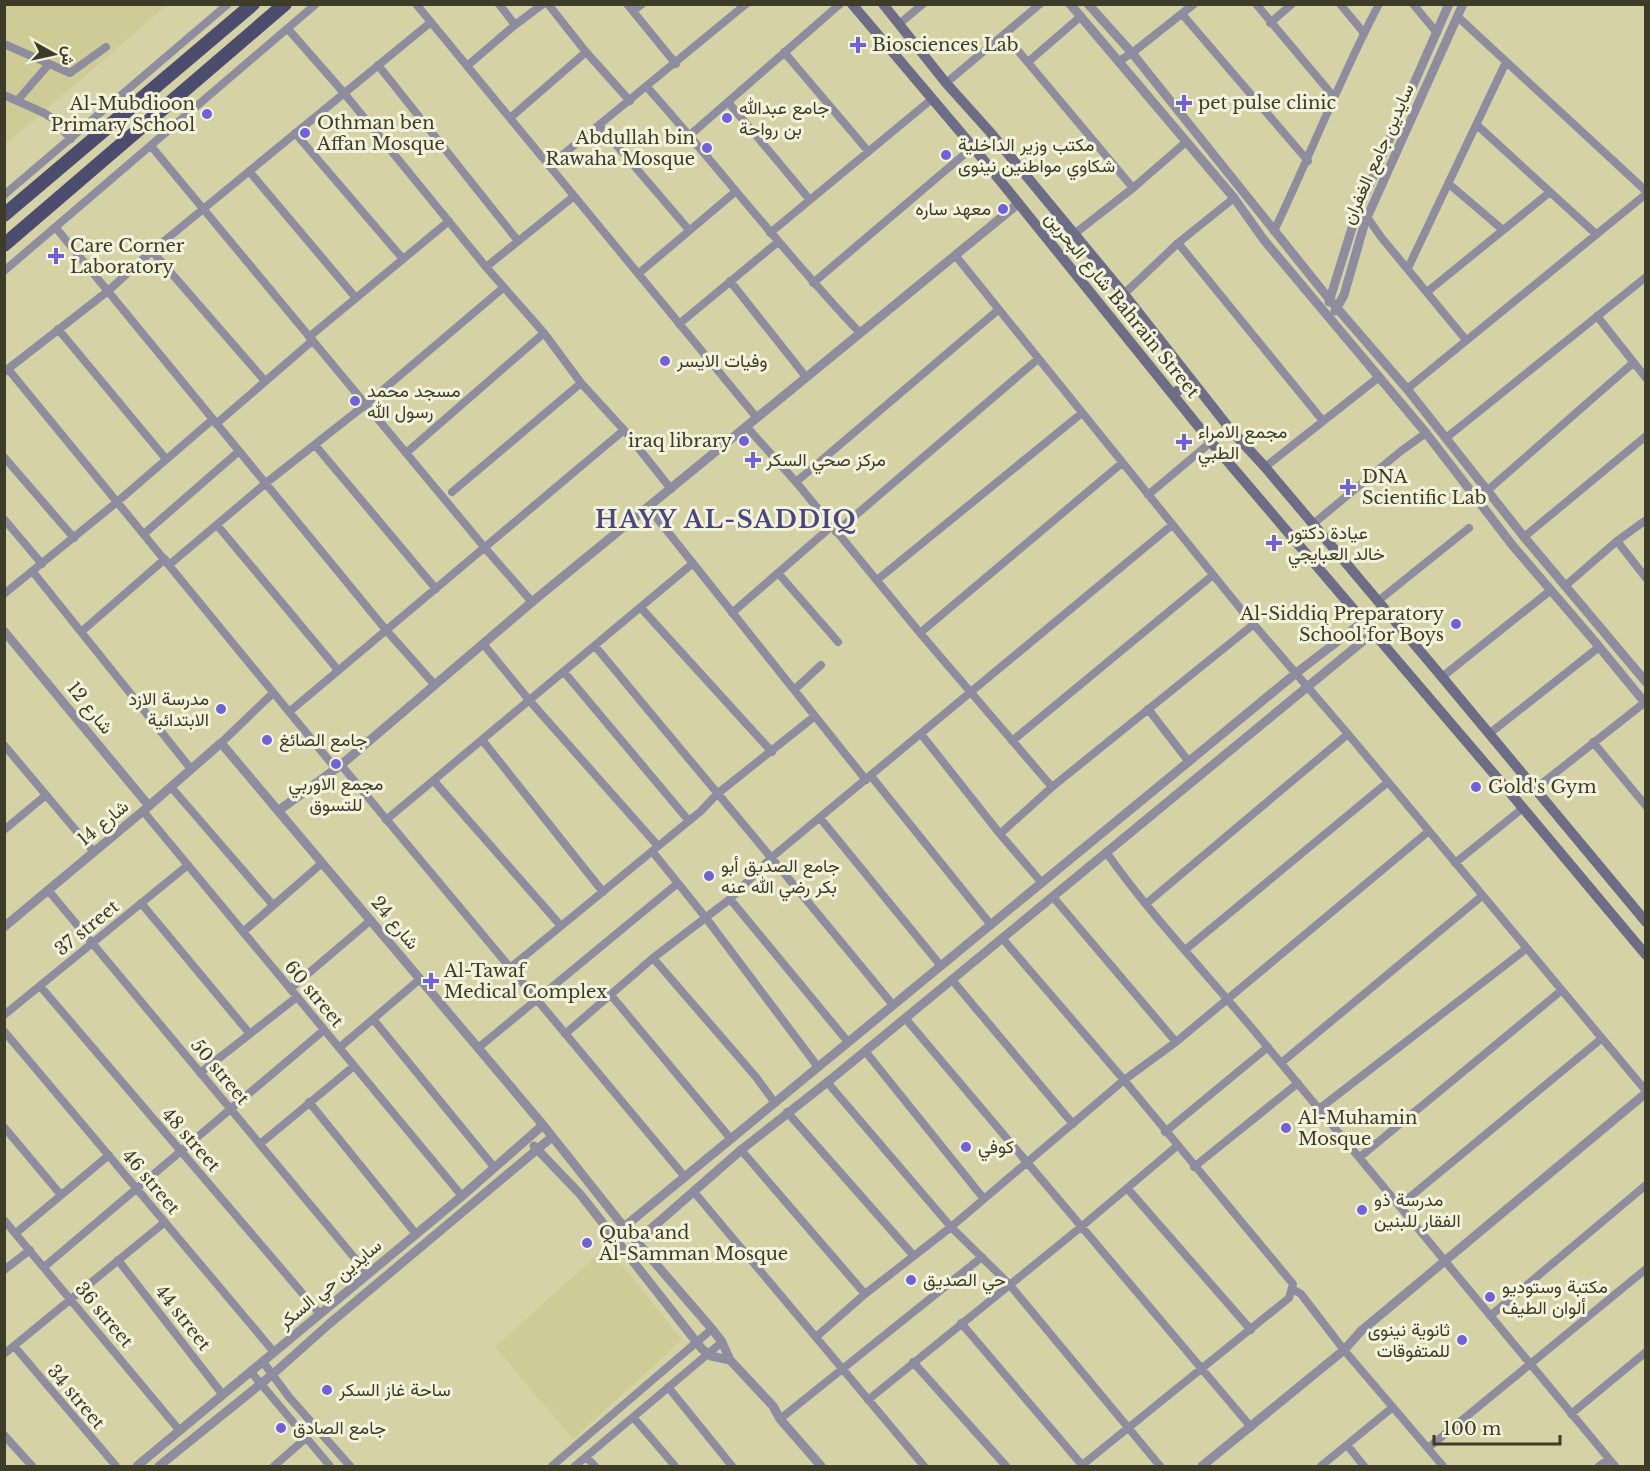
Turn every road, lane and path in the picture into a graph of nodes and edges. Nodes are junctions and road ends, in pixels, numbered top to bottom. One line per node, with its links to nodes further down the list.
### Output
1 (228, 4): 66 (street)
2 (253, 4): 85 (highway)
3 (316, 4): 34 (street)
4 (416, 4): 30 (street)
5 (499, 4): 33 (street)
6 (543, 4): 33 (street)
7 (548, 4): 41 (street)
8 (642, 4): 26 (street)
9 (746, 4): 47 (street)
10 (840, 4): 40 (street)
11 (852, 4): 56 (main road, شارع البحرين Bahrain Street)
12 (883, 4): 32 (main road, شارع البحرين Bahrain Street)
13 (923, 4): 32 (street)
14 (1040, 4): 37 (street)
15 (1070, 4): 28 (street)
16 (1194, 4): 27 (street)
17 (1256, 4): 31 (street)
18 (1292, 4): 31 (street)
19 (1340, 4): 35 (street)
20 (1379, 4): 35 (street)
21 (1413, 4): 36 (street)
22 (1449, 4): 36 (street, سايدين جامع الغفران)
23 (1463, 4): 29 (street, سايدين جامع الغفران)
24 (1091, 6): 42 (street)
25 (276, 8): 98 (highway)
26 (630, 8): 47 (street)
27 (1182, 14): 42 (street); 71 (street)
28 (1080, 17): 43 (street); 44 (street)
29 (1458, 17): 45 (street); 86 (street, سايدين جامع الغفران)
30 (431, 22): 48 (street); 49 (street)
31 (1270, 23): 55 (street)
32 (899, 24): 50 (main road, شارع البحرين Bahrain Street)
33 (515, 25): 49 (street)
34 (288, 29): 53 (street); 68 (street)
35 (1364, 33): 55 (street)
36 (1437, 33): 114 (street, سايدين جامع الغفران)
37 (1005, 34): 44 (street); 50 (street)
38 (4, 44): 46 (street)
39 (106, 47): 46 (street)
40 (784, 51): 60 (street); 70 (street)
41 (586, 52): 59 (street); 61 (street)
42 (1132, 53): 43 (street); 52 (street)
43 (1119, 61): 58 (street)
44 (1028, 62): 75 (street)
45 (1506, 62): 62 (street); 78 (street)
46 (49, 64): 57 (street)
47 (676, 64): 51 (street)
48 (378, 65): 53 (street); 95 (street)
49 (467, 66): 61 (street)
50 (946, 83): 94 (main road, شارع البحرين Bahrain Street)
51 (647, 87): 59 (street); 65 (street)
52 (1163, 92): 58 (street); 91 (street)
53 (344, 93): 64 (street); 87 (street)
54 (4, 95): 57 (street)
55 (1334, 97): 71 (street)
56 (932, 99): 69 (main road, شارع البحرين Bahrain Street); 70 (street)
57 (17, 100): 66 (street)
58 (1151, 100): 67 (street)
59 (630, 101): 63 (street)
60 (728, 102): 65 (street); 82 (street)
61 (510, 118): 72 (street)
62 (1477, 125): 74 (street); 77 (street)
63 (600, 126): 72 (street); 89 (street)
64 (295, 133): 73 (street); 101 (street)
65 (690, 135): 76 (street)
66 (71, 139): 79 (street)
67 (1186, 142): 75 (street); 81 (street)
68 (152, 146): 84 (street); 88 (street)
69 (973, 147): 83 (main road, شارع البحرين Bahrain Street); 108 (street)
70 (868, 151): 82 (street)
71 (1308, 161): 91 (street)
72 (549, 166): 80 (street)
73 (249, 171): 84 (street); 113 (street)
74 (1449, 184): 90 (street); 103 (street)
75 (1133, 188): 94 (street)
76 (735, 192): 89 (street); 92 (street)
77 (1550, 192): 90 (street); 93 (street)
78 (1646, 193): 93 (street)
79 (4, 195)
80 (573, 197): 95 (street); 105 (street)
81 (1234, 198): 97 (street); 116 (street)
82 (810, 200): 92 (street)
83 (1019, 203): 100 (street); 136 (main road, شارع البحرين Bahrain Street)
84 (202, 209): 99 (street); 124 (street)
85 (4, 215)
86 (1367, 217): 103 (street); 115 (street, سايدين جامع الغفران)
87 (449, 221): 101 (street); 102 (street)
88 (56, 228): 104 (street); 110 (street)
89 (689, 230): 105 (street)
90 (1503, 230): 111 (street)
91 (1274, 231): 114 (street)
92 (770, 233): 96 (street)
93 (1596, 234): 125 (street)
94 (1073, 235): 112 (main road, شارع البحرين Bahrain Street)
95 (518, 241): 102 (street)
96 (778, 242): 107 (street); 108 (street)
97 (1178, 243): 112 (street); 140 (street)
98 (4, 245)
99 (152, 251): 110 (street); 133 (street)
100 (954, 255): 117 (street); 123 (street)
101 (402, 259): 113 (street)
102 (486, 267): 109 (street)
103 (1408, 268): 111 (street)
104 (4, 271)
105 (638, 274): 120 (street)
106 (1645, 278): 118 (street)
107 (730, 281): 120 (street); 129 (street)
108 (813, 283): 123 (street)
109 (503, 288): 122 (street); 137 (street)
110 (108, 291): 121 (street); 141 (street)
111 (1427, 292): 125 (street)
112 (1124, 294): 132 (main road, شارع البحرين Bahrain Street)
113 (356, 298): 124 (street)
114 (1330, 300): 115 (street); 116 (street, سايدين جامع الغفران)
115 (1337, 308): 119 (street, سايدين جامع الغفران); 135 (street)
116 (1322, 309): 119 (street)
117 (998, 310): 126 (street); 157 (street)
118 (1597, 316): 127 (street); 146 (street)
119 (1329, 317): 130 (street)
120 (679, 324): 139 (street)
121 (58, 329): 128 (street); 152 (street)
122 (544, 333): 134 (street); 150 (street)
123 (860, 333): 129 (street)
124 (311, 339): 133 (street); 137 (street)
125 (1466, 340): 135 (street)
126 (1038, 359): 138 (street); 171 (street)
127 (1633, 363): 131 (street); 160 (street)
128 (6, 370): 163 (street)
129 (806, 376): 139 (street)
130 (1379, 377): 140 (street); 144 (street)
131 (1646, 378)
132 (1191, 380): 136 (main road); 155 (main road, شارع البحرين Bahrain Street)
133 (265, 381): 141 (street)
134 (581, 383): 143 (street); 161 (street)
135 (1407, 389): 146 (street)
136 (1173, 395): 147 (main road, شارع البحرين Bahrain Street)
137 (365, 405): 148 (street); 150 (street)
138 (1082, 413): 153 (street); 184 (street)
139 (757, 418): 142 (street)
140 (1323, 421): 155 (street)
141 (214, 422): 149 (street); 152 (street)
142 (746, 426): 157 (street); 159 (street)
143 (624, 430): 159 (street); 176 (street)
144 (1426, 433): 156 (street); 167 (street)
145 (1646, 436): 173 (street)
146 (1446, 438): 154 (street)
147 (1210, 442): 162 (street); 193 (main road, شارع البحرين Bahrain Street)
148 (315, 445): 158 (street); 186 (street)
149 (238, 452): 158 (street); 172 (street)
150 (406, 453): 176 (street)
151 (4, 457): 174 (street)
152 (166, 459): 163 (street)
153 (1122, 463): 162 (street); 199 (street)
154 (1466, 464): 156 (street); 160 (street)
155 (1265, 467): 167 (main road, شارع البحرين Bahrain Street)
156 (1456, 471): 187 (street)
157 (796, 482): 171 (street)
158 (266, 483): 168 (street); 195 (street)
159 (670, 489): 164 (street)
160 (1488, 490): 173 (street)
161 (452, 492)
162 (1148, 495): 169 (street)
163 (117, 502): 172 (street); 174 (street)
164 (648, 507): 179 (street); 190 (street)
165 (4, 519): 178 (street)
166 (1646, 520): 175 (street)
167 (1313, 524): 189 (main road, شارع البحرين Bahrain Street)
168 (217, 525): 177 (street); 205 (street)
169 (1172, 525): 182 (street); 214 (street)
170 (1469, 528): 189 (street)
171 (834, 529): 181 (street); 184 (street)
172 (145, 533): 177 (street)
173 (1524, 537): 185 (street)
174 (74, 538): 178 (street)
175 (1617, 540): 183 (street); 185 (street)
176 (485, 548): 186 (street); 190 (street)
177 (167, 562): 197 (street); 213 (street)
178 (42, 564): 180 (street)
179 (692, 564): 191 (street); 192 (street)
180 (33, 573): 188 (street); 197 (street)
181 (778, 573): 192 (street); 200 (street)
182 (1213, 575): 194 (street); 224 (street)
183 (1646, 578)
184 (877, 580): 199 (street)
185 (1566, 586): 209 (street)
186 (436, 589): 195 (street)
187 (1551, 590): 203 (street); 208 (street)
188 (4, 594)
189 (1378, 601): 208 (main road, شارع البحرين Bahrain Street)
190 (532, 602): 201 (street)
191 (641, 608): 202 (street); 228 (street)
192 (732, 613): 212 (street)
193 (1365, 621): 198 (main road, شارع البحرين Bahrain Street); 207 (street)
194 (1254, 624): 207 (street); 217 (street)
195 (386, 630): 205 (street); 210 (street)
196 (4, 631): 242 (street, شارع 12)
197 (81, 632): 231 (street)
198 (1374, 632): 211 (street); 241 (main road, شارع البحرين Bahrain Street)
199 (920, 633): 214 (street)
200 (838, 642)
201 (484, 645): 210 (street); 215 (street)
202 (594, 646): 206 (street); 238 (street)
203 (1599, 646): 216 (street); 222 (street)
204 (821, 665): 212 (street)
205 (338, 670): 218 (street)
206 (564, 672): 215 (street); 246 (street)
207 (1295, 674): 211 (street); 229 (street)
208 (1443, 677): 222 (main road, شارع البحرين Bahrain Street)
209 (1646, 682)
210 (434, 684): 230 (street)
211 (1306, 687): 221 (street); 252 (street)
212 (794, 690): 219 (street)
213 (273, 693): 218 (street); 226 (street)
214 (970, 693): 220 (street); 224 (street)
215 (529, 700): 223 (street); 250 (street)
216 (1645, 703): 225 (street)
217 (1148, 709): 229 (street); 236 (street)
218 (289, 711): 230 (street)
219 (815, 716): 228 (street); 232 (street)
220 (921, 734): 232 (street); 249 (street)
221 (1348, 734): 234 (street); 265 (street)
222 (1489, 734): 237 (main road, شارع البحرين Bahrain Street)
223 (483, 741): 233 (street); 260 (street)
224 (1012, 741): 236 (street)
225 (1593, 742): 237 (street); 240 (street)
226 (221, 743): 231 (street, شارع 14); 243 (street, شارع 24)
227 (4, 745): 239 (street)
228 (772, 752): 238 (street)
229 (1189, 762): 258 (street)
230 (338, 767): 243 (street); 245 (street)
231 (191, 769): 235 (street, شارع 14)
232 (868, 778): 244 (street); 270 (street)
233 (434, 782): 245 (street); 271 (street)
234 (1388, 782): 248 (street); 278 (street)
235 (171, 787): 242 (street, شارع 14); 266 (street)
236 (1052, 787): 249 (street)
237 (1535, 789): 268 (main road, شارع البحرين Bahrain Street)
238 (717, 794): 246 (street); 253 (street)
239 (46, 795): 247 (street); 251 (street)
240 (1646, 806)
241 (1523, 808): 255 (street); 273 (main road, شارع البحرين Bahrain Street)
242 (146, 809): 251 (street, شارع 14); 256 (street, 60 street)
243 (278, 811): 254 (street, شارع 24)
244 (820, 818): 253 (street); 281 (street)
245 (387, 820): 282 (street)
246 (689, 821): 250 (street)
247 (4, 830)
248 (1429, 831): 255 (street); 290 (street)
249 (1000, 834): 258 (street)
250 (655, 849): 257 (street); 260 (street)
251 (94, 852): 259 (street, شارع 14)
252 (1106, 852): 262 (street); 265 (street)
253 (772, 857): 263 (street); 292 (street)
254 (322, 863): 266 (street); 269 (street, شارع 24)
255 (1455, 863): 261 (street)
256 (188, 865): 264 (street, 37 street); 274 (street, 60 street)
257 (678, 883): 267 (street); 291 (street)
258 (1042, 883): 270 (street)
259 (48, 890): 272 (street, شارع 14); 276 (street, 50 street)
260 (603, 892): 271 (street)
261 (1482, 896): 277 (street); 309 (street)
262 (1053, 897): 275 (street); 304 (street)
263 (730, 899): 267 (street); 303 (street)
264 (141, 903): 276 (street, 37 street); 299 (street)
265 (1146, 903): 278 (street)
266 (273, 905): 274 (street)
267 (706, 918): 280 (street); 311 (street)
268 (1642, 918): 273 (main road)
269 (370, 920): 283 (street, شارع 24); 286 (street)
270 (991, 925): 281 (street)
271 (561, 926): 282 (street)
272 (4, 927)
273 (1623, 927): 279 (main road, شارع البحرين Bahrain Street)
274 (243, 932): 286 (street, 60 street)
275 (1002, 938): 284 (street); 313 (street)
276 (92, 943): 285 (street, 37 street); 312 (street, 50 street)
277 (1526, 949): 287 (street); 320 (street)
278 (1185, 950): 290 (street)
279 (1646, 955)
280 (653, 958): 288 (street); 318 (street)
281 (941, 966): 292 (street)
282 (510, 968): 291 (street)
283 (420, 979): 295 (street); 307 (street, شارع 24)
284 (952, 980): 294 (street); 322 (street)
285 (40, 986): 293 (street, 37 street); 333 (street, 48 street)
286 (290, 989): 289 (street, 60 street)
287 (1562, 990): 302 (street); 335 (street)
288 (610, 994): 300 (street); 328 (street)
289 (297, 997): 297 (street, 60 street); 299 (street)
290 (1228, 999): 304 (street); 305 (street)
291 (537, 1000): 300 (street); 307 (street)
292 (893, 1005): 296 (street)
293 (4, 1015)
294 (905, 1018): 301 (street); 336 (street)
295 (374, 1019): 306 (street); 337 (street)
296 (875, 1020): 301 (street); 303 (street)
297 (324, 1030): 306 (street, 60 street); 319 (street)
298 (4, 1031): 334 (street, 46 street)
299 (250, 1034): 312 (street)
300 (565, 1034): 339 (street)
301 (886, 1034): 308 (street)
302 (1602, 1039): 316 (street); 347 (street)
303 (849, 1042): 311 (street)
304 (1176, 1042): 313 (street)
305 (1268, 1047): 309 (street); 325 (street)
306 (339, 1048): 310 (street, 60 street)
307 (478, 1048): 323 (street, شارع 24)
308 (865, 1051): 314 (street); 346 (street)
309 (1281, 1063): 315 (street)
310 (354, 1066): 317 (street); 345 (street, 60 street)
311 (818, 1067): 318 (street)
312 (200, 1072): 319 (street, 50 street)
313 (1124, 1080): 322 (street); 325 (street)
314 (827, 1082): 321 (street); 353 (street)
315 (1298, 1083): 320 (street); 338 (street)
316 (1646, 1091): 362 (street)
317 (309, 1102): 329 (street); 356 (street)
318 (776, 1103): 328 (street)
319 (230, 1109): 329 (street, 50 street); 333 (street)
320 (1319, 1110): 335 (street)
321 (788, 1113): 332 (street); 359 (street)
322 (1073, 1124): 336 (street)
323 (543, 1125): 326 (street, شارع 24); 327 (street, سايدين حي السكر)
324 (4, 1127): 344 (street)
325 (1166, 1132): 330 (street)
326 (552, 1137): 331 (street, سايدين حي السكر); 352 (street, شارع 24)
327 (527, 1138): 331 (street); 337 (street, سايدين حي السكر)
328 (731, 1138): 339 (street)
329 (260, 1144): 366 (street, 50 street)
330 (1177, 1146): 338 (street); 342 (street)
331 (537, 1148): 378 (street); 392 (street, سايدين حي السكر)
332 (741, 1150): 343 (street); 369 (street)
333 (181, 1151): 341 (street); 371 (street, 48 street)
334 (109, 1155): 341 (street, 46 street); 344 (street)
335 (1360, 1157): 347 (street)
336 (1027, 1162): 346 (street); 354 (street)
337 (494, 1167): 345 (street, سايدين حي السكر)
338 (1194, 1167): 368 (street)
339 (685, 1177): 348 (street)
340 (1646, 1185): 372 (street)
341 (137, 1188): 350 (street, 46 street); 363 (street)
342 (1127, 1188): 354 (street); 375 (street)
343 (694, 1192): 351 (street); 376 (street)
344 (62, 1195): 355 (street)
345 (462, 1196): 356 (street, سايدين حي السكر)
346 (984, 1199): 353 (street)
347 (1399, 1206): 362 (street)
348 (644, 1210): 351 (street); 352 (street)
349 (5, 1220): 355 (street, 36 street)
350 (165, 1222): 361 (street); 381 (street, 46 street)
351 (657, 1225): 357 (street)
352 (624, 1227): 357 (street, شارع 24)
353 (951, 1227): 359 (street); 360 (street)
354 (1081, 1227): 367 (street); 389 (street)
355 (16, 1233): 358 (street, 36 street)
356 (416, 1234): 366 (street, سايدين حي السكر)
357 (637, 1241): 374 (street, شارع 24)
358 (30, 1250): 363 (street, 36 street); 365 (street)
359 (913, 1255): 369 (street)
360 (982, 1257): 367 (street); 390 (street)
361 (118, 1260): 370 (street); 395 (street, 44 street)
362 (1444, 1261): 372 (street); 380 (street)
363 (44, 1266): 370 (street, 36 street)
364 (1646, 1269): 388 (street)
365 (4, 1270)
366 (368, 1274): 371 (street, سايدين حي السكر)
367 (1009, 1284): 373 (street); 401 (street)
368 (1292, 1289): 375 (street); 380 (street)
369 (865, 1294): 376 (street)
370 (70, 1299): 379 (street); 403 (street, 36 street)
371 (320, 1314): 381 (street, سايدين حي السكر)
372 (1490, 1316): 388 (street)
373 (961, 1323): 387 (street); 411 (street)
374 (712, 1329): 377 (street, شارع 24); 378 (street)
375 (1251, 1330): 389 (street)
376 (816, 1338): 390 (street)
377 (722, 1342): 384 (street); 385 (street, شارع 24)
378 (696, 1343): 384 (street); 419 (street)
379 (14, 1346): 383 (street); 413 (street, 34 street)
380 (1344, 1350): 397 (street); 402 (street)
381 (274, 1352): 386 (street, سايدين حي السكر)
382 (1646, 1352): 398 (street)
383 (4, 1354)
384 (707, 1354): 385 (street); 394 (street)
385 (730, 1360): 400 (street)
386 (263, 1362): 391 (street, سايدين حي السكر); 392 (street)
387 (913, 1362): 396 (street); 426 (street)
388 (1530, 1365): 398 (street); 407 (street)
389 (1200, 1369): 401 (street); 402 (street)
390 (842, 1370): 396 (street); 400 (street)
391 (251, 1372): 393 (street); 395 (street, سايدين حي السكر)
392 (273, 1374): 393 (street, سايدين حي السكر); 418 (street)
393 (261, 1383): 405 (street); 415 (street, سايدين حي السكر)
394 (668, 1387): 399 (street); 423 (street)
395 (223, 1395): 403 (street, سايدين حي السكر)
396 (868, 1400): 425 (street)
397 (1393, 1407): 406 (street); 407 (street)
398 (1571, 1414): 409 (street)
399 (633, 1417): 408 (street); 422 (street)
400 (780, 1419): 424 (street)
401 (1129, 1427): 411 (street); 427 (street)
402 (1251, 1427): 410 (street)
403 (180, 1431): 414 (street, سايدين حي السكر)
404 (4, 1435): 412 (street)
405 (306, 1438): 416 (street); 417 (street)
406 (1347, 1445): 429 (street); 430 (street)
407 (1428, 1448): 431 (street)
408 (586, 1456): 420 (street); 421 (street)
409 (1609, 1459): 432 (street); 433 (street)
410 (1214, 1463): 428 (street)
411 (1082, 1466)
412 (32, 1467)
413 (116, 1467)
414 (137, 1467)
415 (159, 1467)
416 (274, 1467)
417 (330, 1467)
418 (350, 1467)
419 (552, 1467)
420 (575, 1467)
421 (595, 1467)
422 (675, 1467)
423 (732, 1467)
424 (821, 1467)
425 (924, 1467)
426 (1006, 1467)
427 (1161, 1467)
428 (1202, 1467)
429 (1321, 1467)
430 (1364, 1467)
431 (1443, 1467)
432 (1599, 1467)
433 (1615, 1467)

